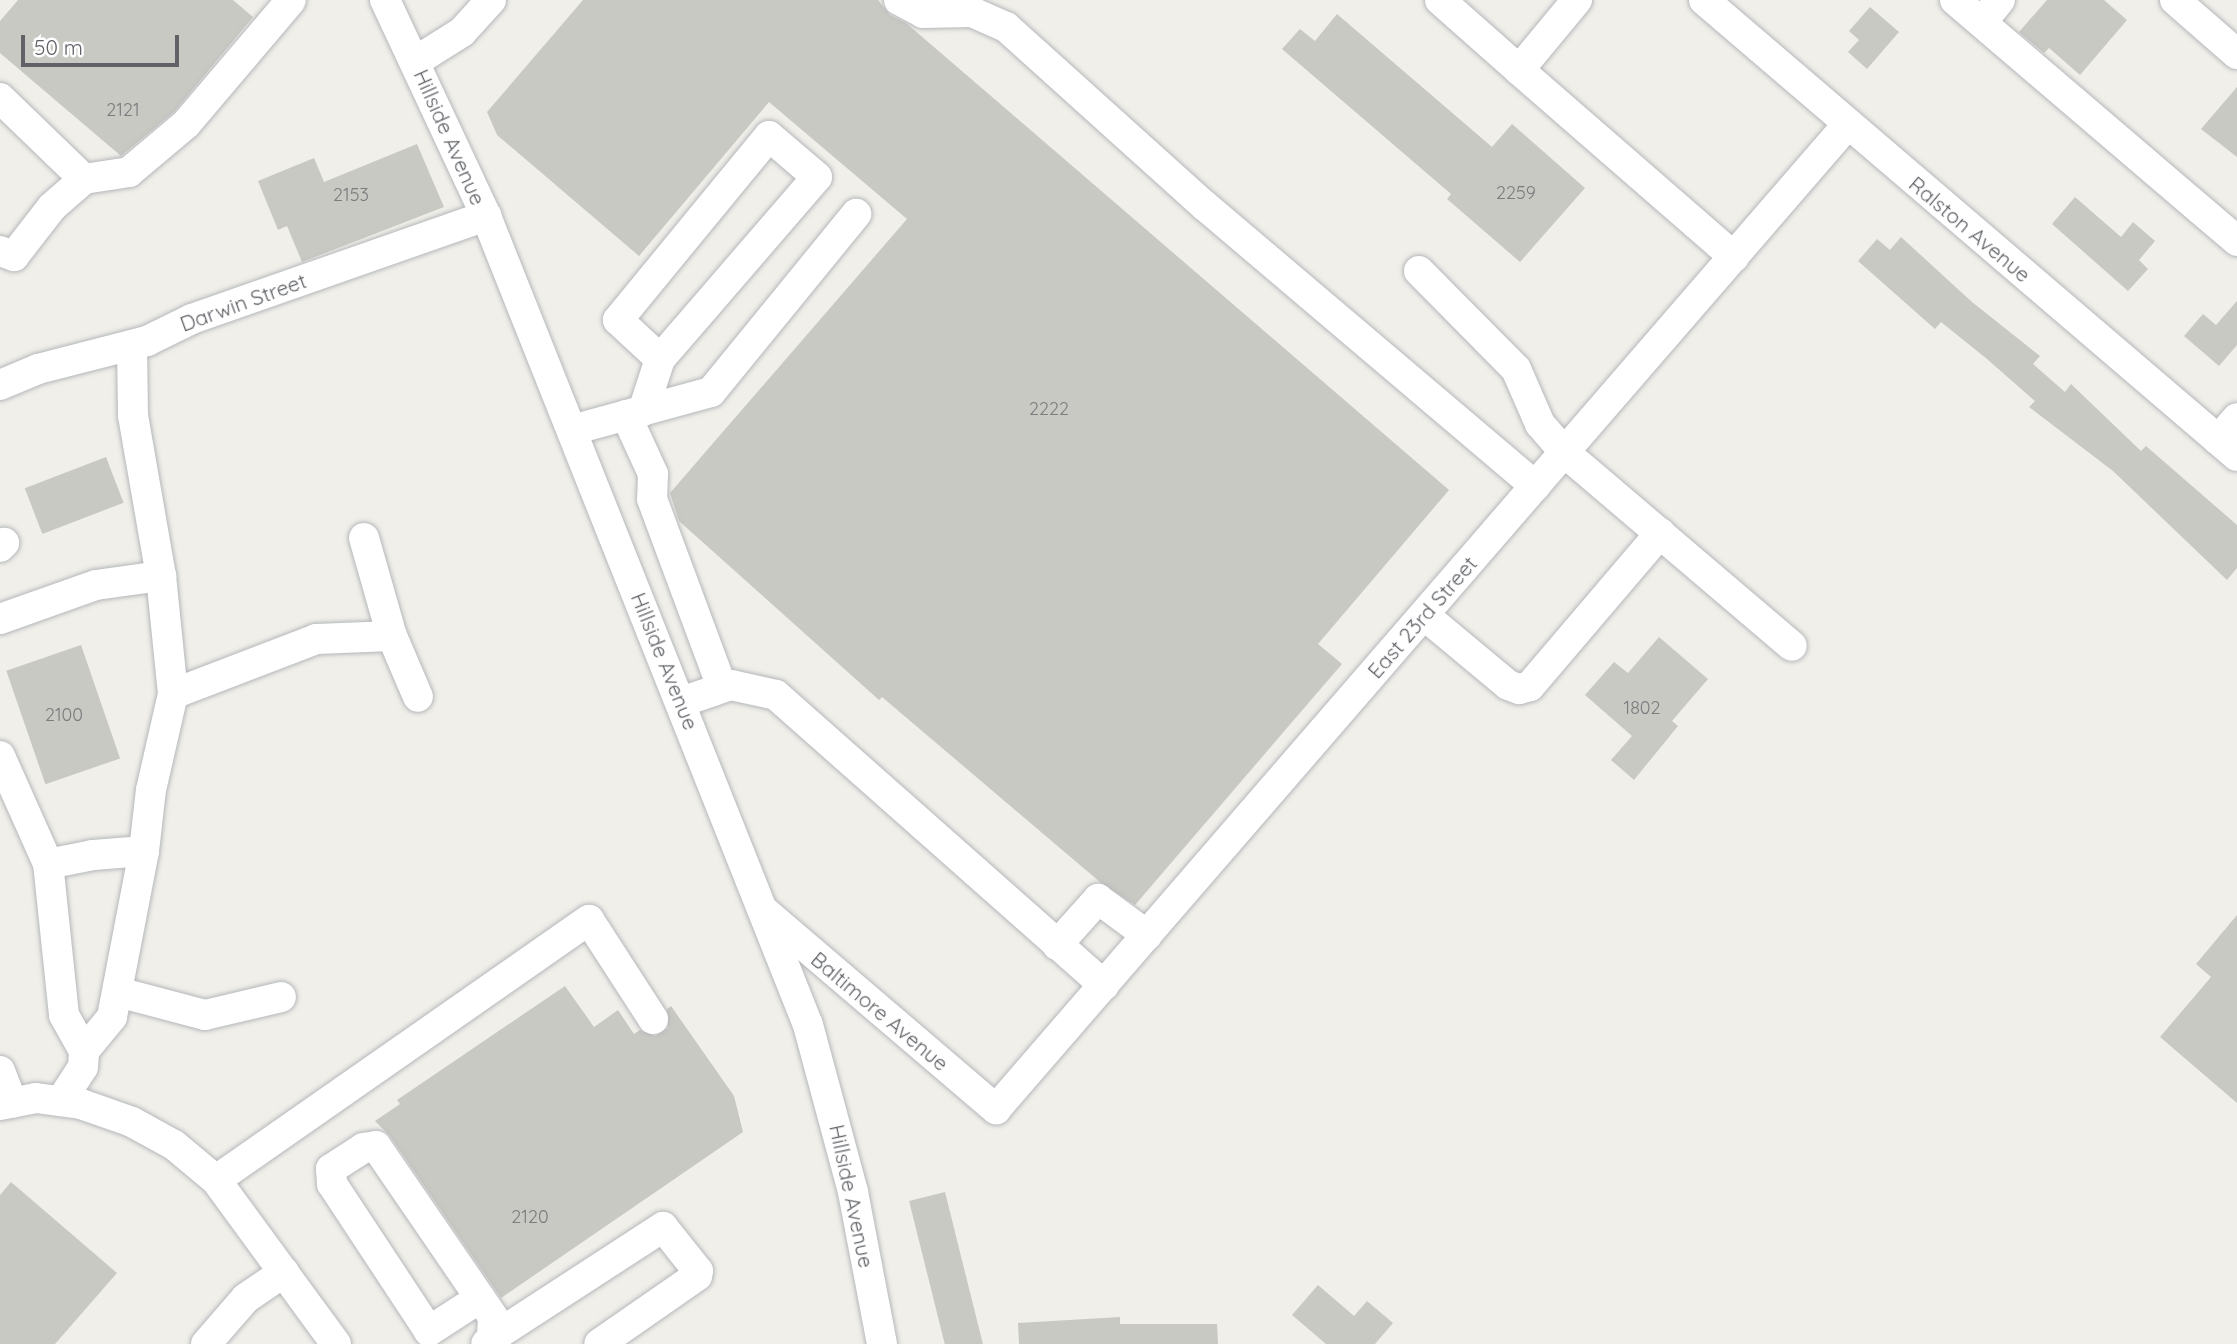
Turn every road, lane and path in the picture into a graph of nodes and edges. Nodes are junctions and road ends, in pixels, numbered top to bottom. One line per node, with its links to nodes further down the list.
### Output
1 (291, 0): 15 (street)
2 (385, 0): 11 (street, Hillside Avenue)
3 (491, 0): 11 (street)
4 (899, 0): 29 (street)
5 (1440, 0): 12 (street)
6 (1577, 0): 12 (street)
7 (1704, 0): 14 (street, Ralston Avenue)
8 (1955, 0): 18 (street)
9 (2175, 0): 10 (street)
10 (2232, 39)
11 (416, 61): 17 (street, Hillside Avenue)
12 (1519, 70): 20 (street)
13 (0, 98): 15 (street)
14 (1848, 124): 20 (street, East 23rd Street); 27 (street, Ralston Avenue)
15 (84, 179): 19 (street)
16 (856, 214): 25 (street)
17 (486, 216): 22 (street, Darwin Street); 26 (street, Hillside Avenue)
18 (2237, 241)
19 (0, 251)
20 (1734, 257): 28 (street, East 23rd Street)
21 (1419, 271): 28 (street)
22 (132, 345): 24 (street, Darwin Street); 32 (street)
23 (660, 359): 23 (street); 25 (street)
24 (0, 385)
25 (634, 413): 26 (street); 37 (street)
26 (572, 430): 40 (street, Hillside Avenue)
27 (2231, 438)
28 (1564, 452): 29 (street, East 23rd Street); 30 (street)
29 (1535, 486): 33 (street, East 23rd Street)
30 (1661, 533): 33 (street); 36 (street)
31 (363, 538): 35 (street)
32 (161, 576): 34 (street); 38 (street)
33 (1424, 615): 45 (street, East 23rd Street)
34 (0, 619)
35 (392, 636): 38 (street); 39 (street)
36 (1792, 646)
37 (722, 687): 40 (street); 46 (street)
38 (173, 694): 42 (street)
39 (418, 697)
40 (681, 702): 44 (street, Hillside Avenue)
41 (0, 756): 43 (street)
42 (144, 851): 43 (street); 48 (street)
43 (48, 864): 51 (street)
44 (765, 912): 55 (street, Baltimore Avenue); 63 (street, Hillside Avenue)
45 (1147, 935): 46 (street); 47 (street, East 23rd Street)
46 (1057, 945): 47 (street)
47 (1104, 985): 55 (street, East 23rd Street)
48 (118, 992): 49 (street); 51 (street)
49 (281, 997)
50 (653, 1019): 56 (street)
51 (84, 1051): 53 (street)
52 (0, 1071): 54 (street)
53 (61, 1101): 54 (street); 56 (street)
54 (6, 1104)
55 (996, 1109)
56 (216, 1180): 57 (street)
57 (284, 1272): 60 (street); 61 (street)
58 (480, 1298): 58 (street); 59 (street)
59 (491, 1342): 62 (street)
60 (206, 1344)
61 (336, 1344)
62 (599, 1344)
63 (882, 1344)

